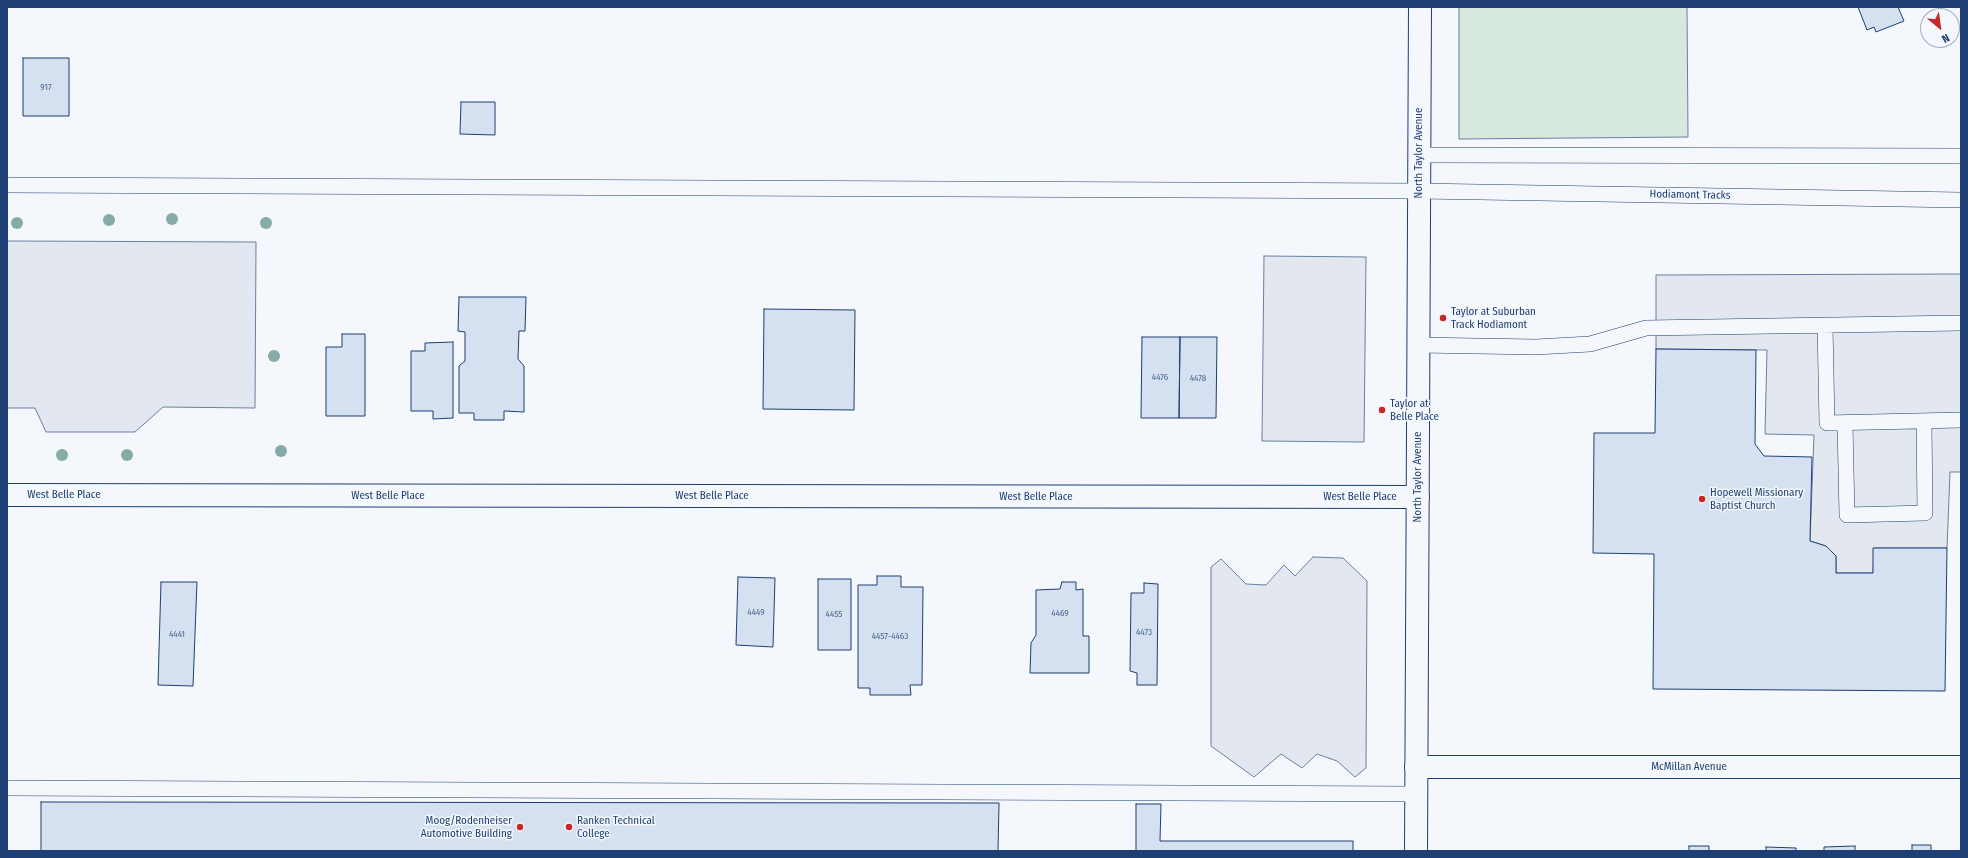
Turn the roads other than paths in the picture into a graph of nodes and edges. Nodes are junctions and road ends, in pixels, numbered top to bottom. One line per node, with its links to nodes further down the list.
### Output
1 (1420, 7): 2 (street, North Taylor Avenue)
2 (1419, 155): 3 (lane); 5 (street, North Taylor Avenue)
3 (1961, 156)
4 (7, 185): 5 (lane, Hodiamont Tracks)
5 (1419, 191): 6 (lane, Hodiamont Tracks); 9 (street, North Taylor Avenue)
6 (1961, 200)
7 (1961, 323): 8 (lane)
8 (1825, 325): 9 (lane); 12 (lane)
9 (1418, 346): 14 (street, North Taylor Avenue)
10 (1961, 420): 11 (lane)
11 (1924, 421): 12 (lane); 12 (lane)
12 (1845, 423)
13 (7, 495): 14 (street, West Belle Place)
14 (1418, 497): 15 (street, North Taylor Avenue)
15 (1416, 767): 16 (street, McMillan Avenue); 18 (street, North Taylor Avenue)
16 (1961, 767)
17 (7, 788): 18 (lane)
18 (1416, 794): 19 (street, North Taylor Avenue)
19 (1416, 851)

